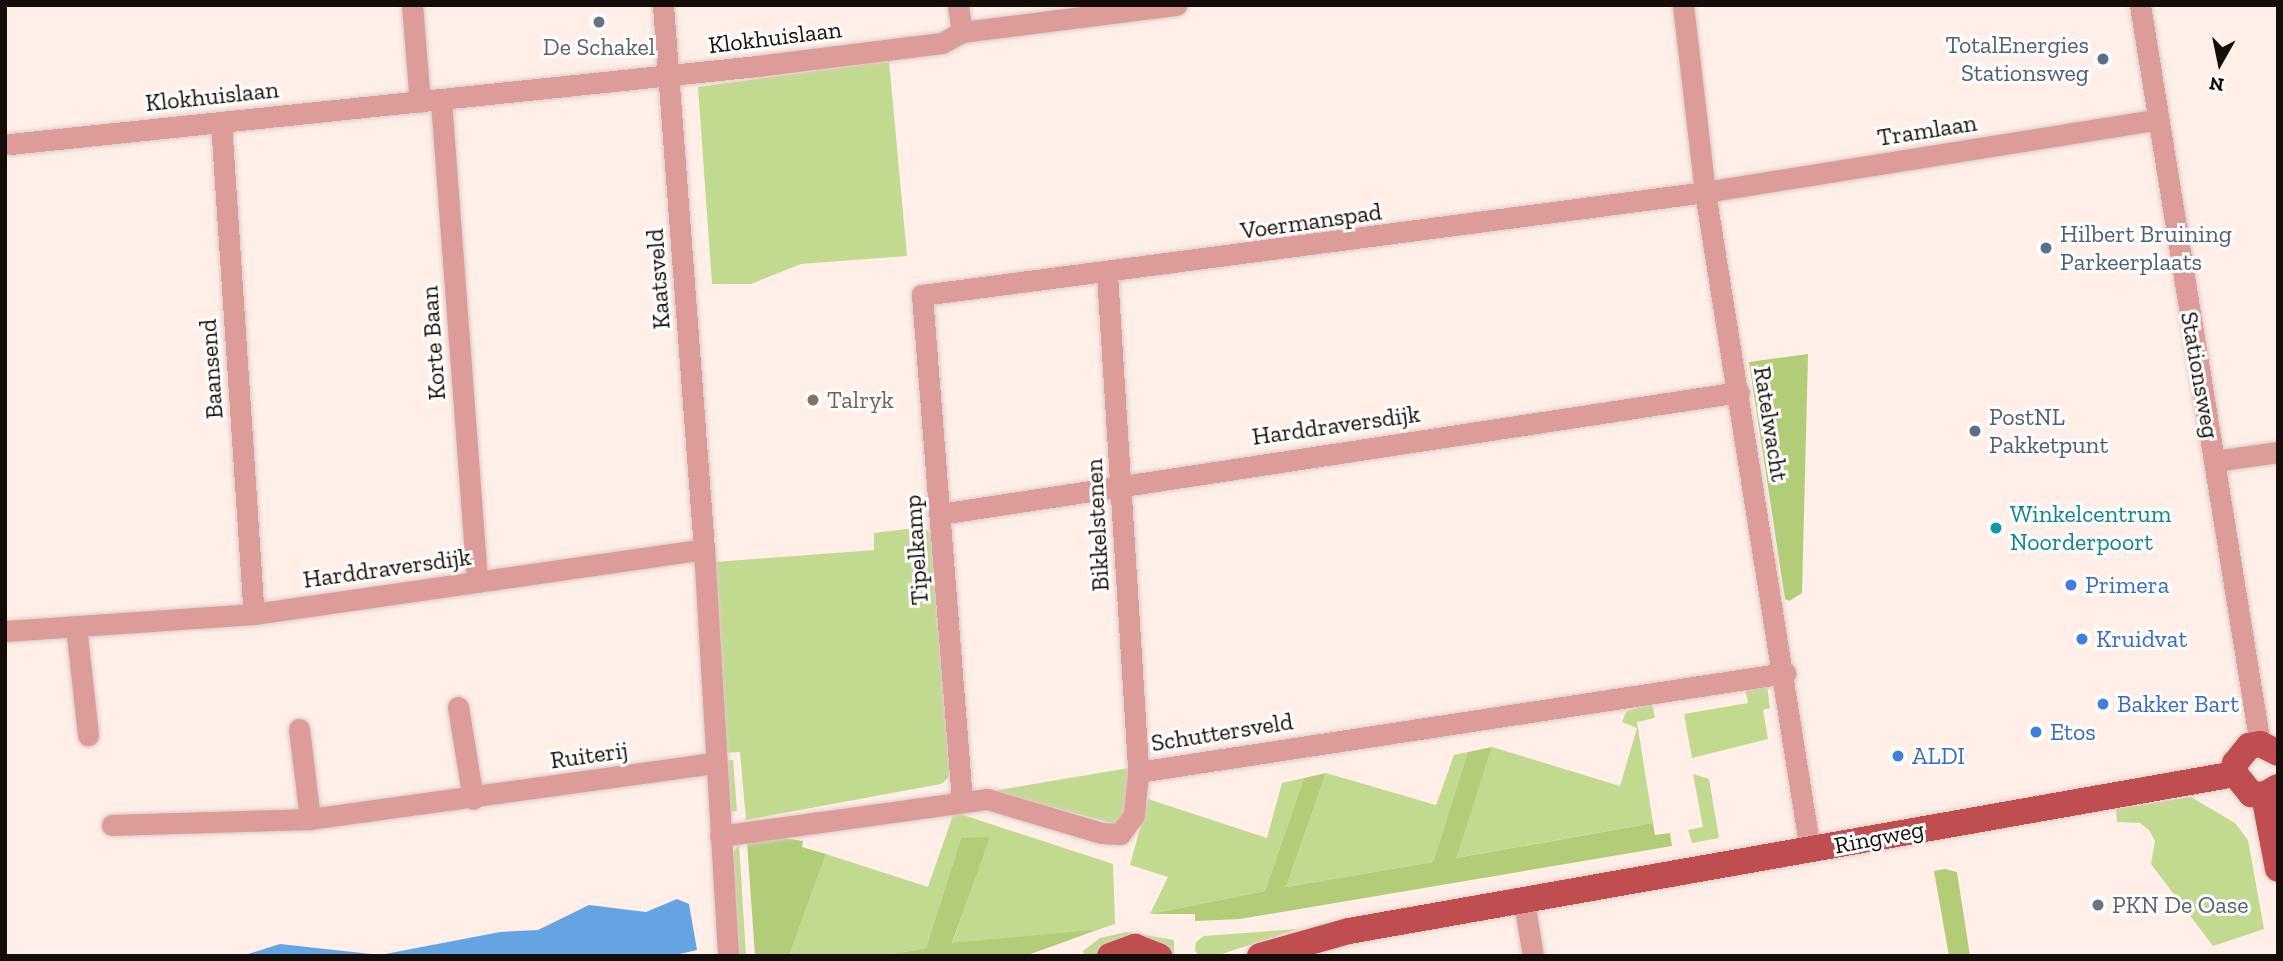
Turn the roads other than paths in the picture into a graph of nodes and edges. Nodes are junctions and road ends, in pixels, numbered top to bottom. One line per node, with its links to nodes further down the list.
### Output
1 (412, 5): 9 (street)
2 (663, 5): 8 (street, Kaatsveld)
3 (958, 5): 7 (street)
4 (1176, 5): 7 (street, Klokhuislaan)
5 (1683, 5): 13 (street, Ratelwacht)
6 (2140, 5): 10 (street, Stationsweg)
7 (962, 32): 8 (street, Klokhuislaan)
8 (669, 76): 9 (street, Klokhuislaan); 21 (street, Kaatsveld)
9 (430, 102): 11 (street, Klokhuislaan); 22 (street, Korte Baan)
10 (2157, 120): 13 (street, Tramlaan); 18 (street, Stationsweg)
11 (221, 122): 12 (street, Klokhuislaan); 23 (street, Baansend)
12 (10, 144)
13 (1705, 192): 14 (street, Voermanspad); 16 (street, Ratelwacht)
14 (1107, 274): 15 (street, Voermanspad); 19 (street, Bikkelstenen)
15 (922, 295): 20 (street, Tipelkamp)
16 (1739, 392): 19 (street, Harddraversdijk); 26 (street, Ratelwacht)
17 (2278, 452): 18 (street)
18 (2215, 461): 30 (street, Stationsweg)
19 (1121, 483): 20 (street, Harddraversdijk); 32 (street, Bikkelstenen)
20 (940, 514): 36 (street, Tipelkamp)
21 (704, 549): 22 (street, Harddraversdijk); 31 (street)
22 (477, 582): 23 (street, Harddraversdijk)
23 (254, 614): 24 (street, Harddraversdijk)
24 (76, 626): 25 (street, Harddraversdijk); 29 (street)
25 (5, 631)
26 (1785, 673): 32 (street, Schuttersveld); 40 (street, Ratelwacht)
27 (458, 707): 35 (street)
28 (299, 729): 37 (street)
29 (88, 735)
30 (2269, 749): 33 (main road)
31 (714, 764): 35 (street, Ruiterij); 39 (street)
32 (1138, 772): 36 (street, Schuttersveld)
33 (2235, 774): 34 (main road); 40 (main road, Ringweg)
34 (2271, 791): 41 (main road)
35 (473, 799): 37 (street, Ruiterij)
36 (961, 800): 39 (street, Schuttersveld)
37 (310, 819): 38 (street, Ruiterij)
38 (112, 825)
39 (720, 836): 43 (street)
40 (1810, 850): 42 (main road, Ringweg)
41 (2278, 869)
42 (1524, 902): 46 (main road, Ringweg); 47 (street)
43 (728, 956)
44 (1110, 956): 45 (main road)
45 (1159, 956)
46 (1260, 956)
47 (1533, 956)

